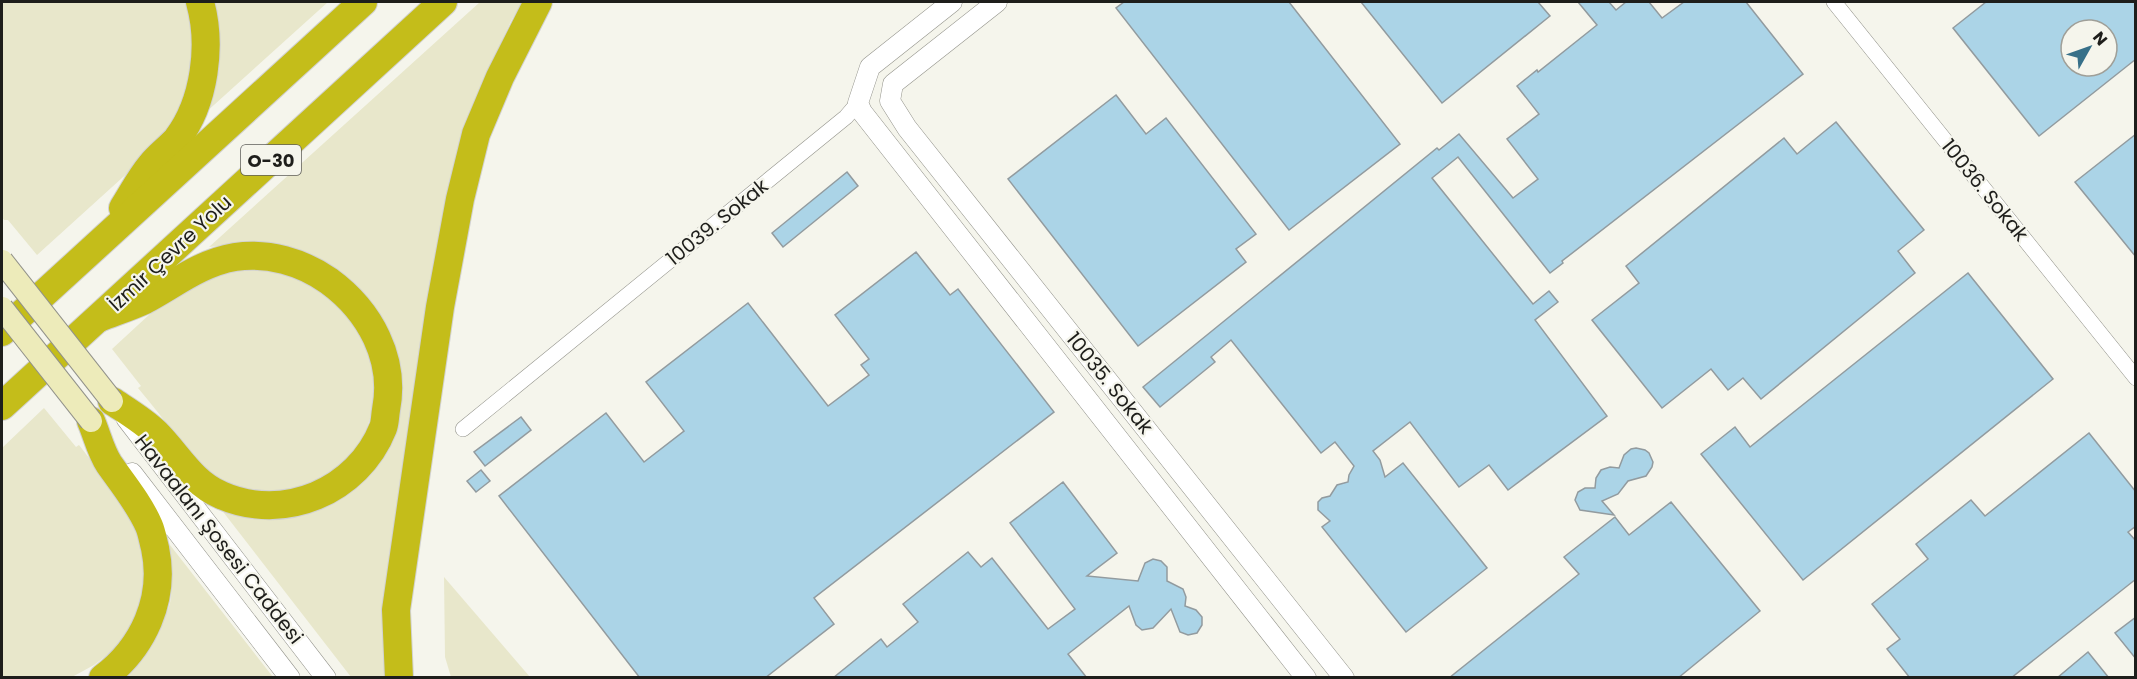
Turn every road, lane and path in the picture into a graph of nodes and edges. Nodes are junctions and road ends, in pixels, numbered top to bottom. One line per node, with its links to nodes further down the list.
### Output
1 (200, 2): 9 (highway)
2 (363, 2): 9 (highway, O-30)
3 (443, 2): 12 (highway, İzmir Çevre Yolu / O-30)
4 (538, 2): 22 (highway)
5 (952, 2): 8 (street, 10039. Sokak)
6 (997, 2): 24 (street, 10035. Sokak)
7 (1834, 2): 14 (street, 10036. Sokak)
8 (858, 103): 18 (street, 10039. Sokak); 23 (street, 10035. Sokak)
9 (98, 245): 13 (highway, O-30)
10 (2, 261): 15 (main road, bridge)
11 (2, 308): 17 (main road, bridge)
12 (99, 318): 15 (highway); 16 (highway, İzmir Çevre Yolu / O-30)
13 (2, 332)
14 (2136, 378)
15 (112, 401): 21 (street, Havaalanı Şosesi Caddesi)
16 (2, 406)
17 (91, 422): 19 (highway); 20 (street, Havaalanı Şosesi Caddesi)
18 (463, 429)
19 (103, 678)
20 (290, 678)
21 (326, 678)
22 (399, 678)
23 (1306, 678)
24 (1344, 678)

